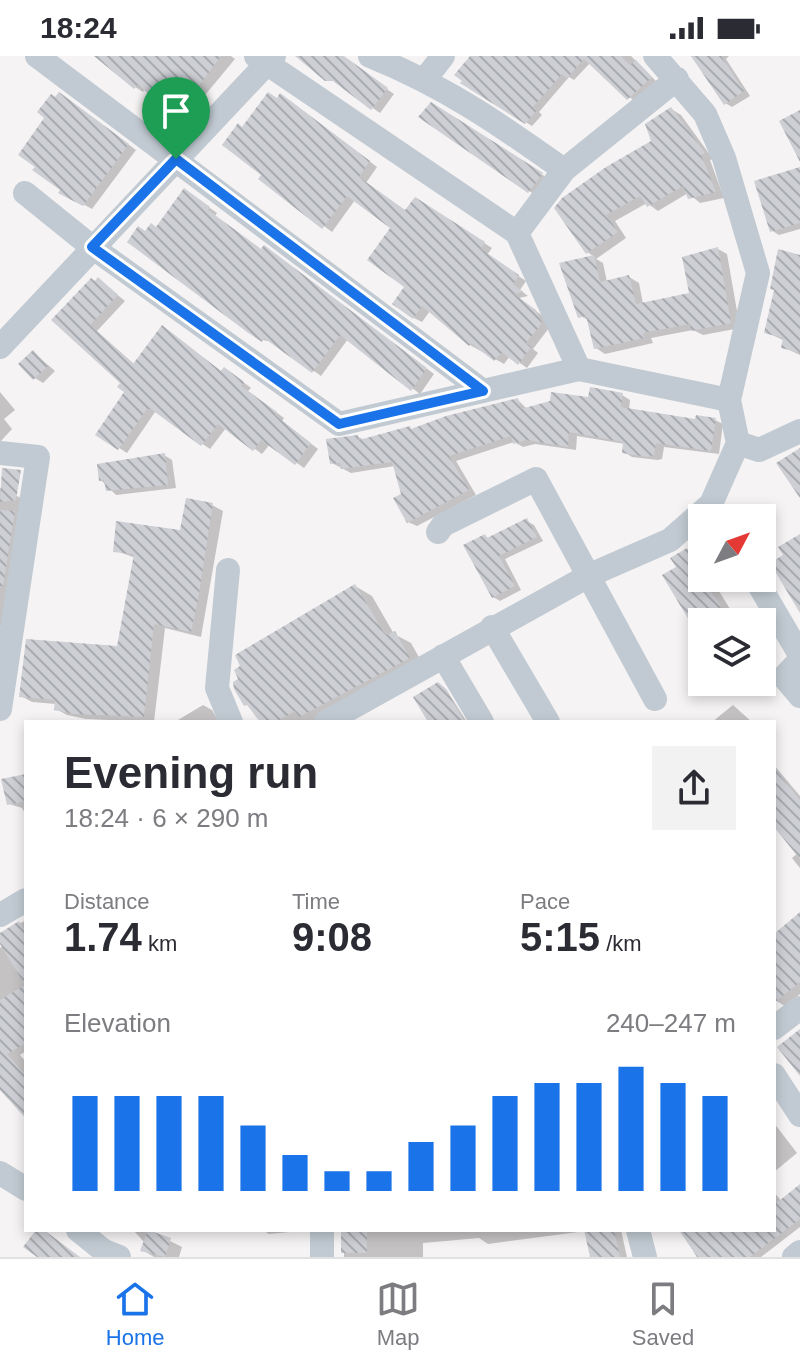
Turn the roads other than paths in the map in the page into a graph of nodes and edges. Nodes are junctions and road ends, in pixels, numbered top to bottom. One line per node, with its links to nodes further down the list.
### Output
1 (37, 56): 8 (street)
2 (370, 56): 6 (street)
3 (443, 56): 6 (street)
4 (655, 56): 7 (street)
5 (266, 59): 8 (street); 11 (street)
6 (425, 79): 9 (street)
7 (677, 79): 9 (street); 16 (street)
8 (176, 159): 12 (street); 15 (street)
9 (564, 170): 11 (street)
10 (25, 193): 12 (street)
11 (517, 233): 14 (street)
12 (92, 247): 13 (street); 15 (street)
13 (0, 347)
14 (579, 369): 15 (street); 16 (street)
15 (483, 391)
16 (729, 400): 18 (street)
17 (800, 431): 18 (street)
18 (738, 443): 20 (street)
19 (0, 453): 30 (street)
20 (717, 504)
21 (688, 528): 24 (street)
22 (438, 532): 24 (street)
23 (228, 570): 32 (street)
24 (590, 575): 26 (street); 31 (street)
25 (763, 592): 28 (street)
26 (492, 627): 27 (street); 35 (street)
27 (443, 656): 33 (street); 34 (street)
28 (800, 658): 29 (street)
29 (800, 696)
30 (1, 699)
31 (655, 699)
32 (230, 720)
33 (330, 720)
34 (481, 720)
35 (547, 720)
36 (24, 901): 37 (street)
37 (0, 915)
38 (800, 1008): 39 (street)
39 (776, 1026)
40 (776, 1078): 41 (street)
41 (800, 1115)
42 (0, 1173): 43 (street)
43 (24, 1188)
44 (80, 1232): 48 (street)
45 (322, 1232): 49 (street)
46 (639, 1232): 50 (street)
47 (800, 1252): 51 (street)
48 (108, 1255)
49 (322, 1257)
50 (645, 1257)
51 (794, 1257)

